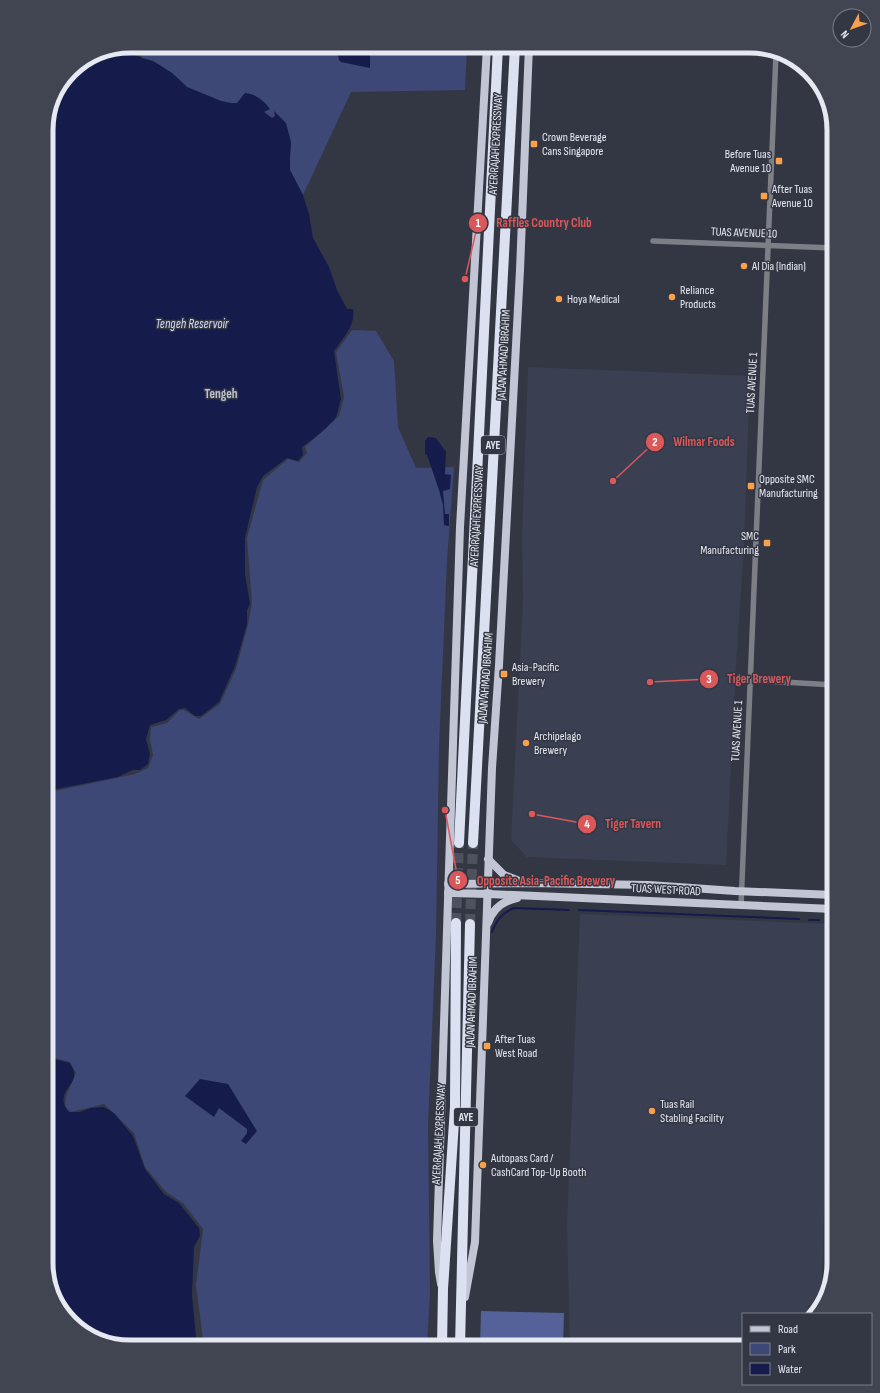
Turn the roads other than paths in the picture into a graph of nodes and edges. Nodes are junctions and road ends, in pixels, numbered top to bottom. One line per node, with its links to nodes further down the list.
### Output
1 (487, 53): 15 (main road)
2 (498, 53): 11 (highway, AYER RAJAH EXPRESSWAY / AYE)
3 (514, 53): 12 (highway, AYER RAJAH EXPRESSWAY / AYE)
4 (529, 53): 13 (main road, JALAN AHMAD IBRAHIM)
5 (776, 58): 7 (street, TUAS AVENUE 1)
6 (653, 240): 7 (street, TUAS AVENUE 10)
7 (769, 245): 8 (street, TUAS AVENUE 10); 9 (street, TUAS AVENUE 1)
8 (827, 248)
9 (751, 680): 10 (street); 17 (street, TUAS AVENUE 1)
10 (827, 685)
11 (459, 843)
12 (473, 843)
13 (488, 859): 14 (main road); 16 (main road, JALAN AHMAD IBRAHIM)
14 (531, 883): 16 (main road, TUAS WEST ROAD); 17 (main road, TUAS WEST ROAD)
15 (448, 884): 16 (main road, TUAS WEST ROAD); 18 (main road)
16 (488, 884): 19 (main road, JALAN AHMAD IBRAHIM)
17 (741, 892): 20 (main road, TUAS WEST ROAD); 22 (street, TUAS AVENUE 1)
18 (448, 893): 19 (main road, TUAS WEST ROAD); 27 (main road)
19 (488, 894): 21 (main road, TUAS WEST ROAD); 26 (main road, JALAN AHMAD IBRAHIM)
20 (827, 895)
21 (531, 896): 22 (main road, TUAS WEST ROAD); 26 (main road)
22 (741, 906): 23 (main road, TUAS WEST ROAD)
23 (827, 910)
24 (456, 923): 27 (highway, AYER RAJAH EXPRESSWAY / AYE)
25 (470, 924): 28 (highway, AYER RAJAH EXPRESSWAY / AYE)
26 (486, 929): 28 (main road, JALAN AHMAD IBRAHIM)
27 (443, 1289): 29 (highway, AYER RAJAH EXPRESSWAY / AYE)
28 (462, 1311): 30 (highway, AYER RAJAH EXPRESSWAY / AYE)
29 (442, 1340)
30 (460, 1340)

